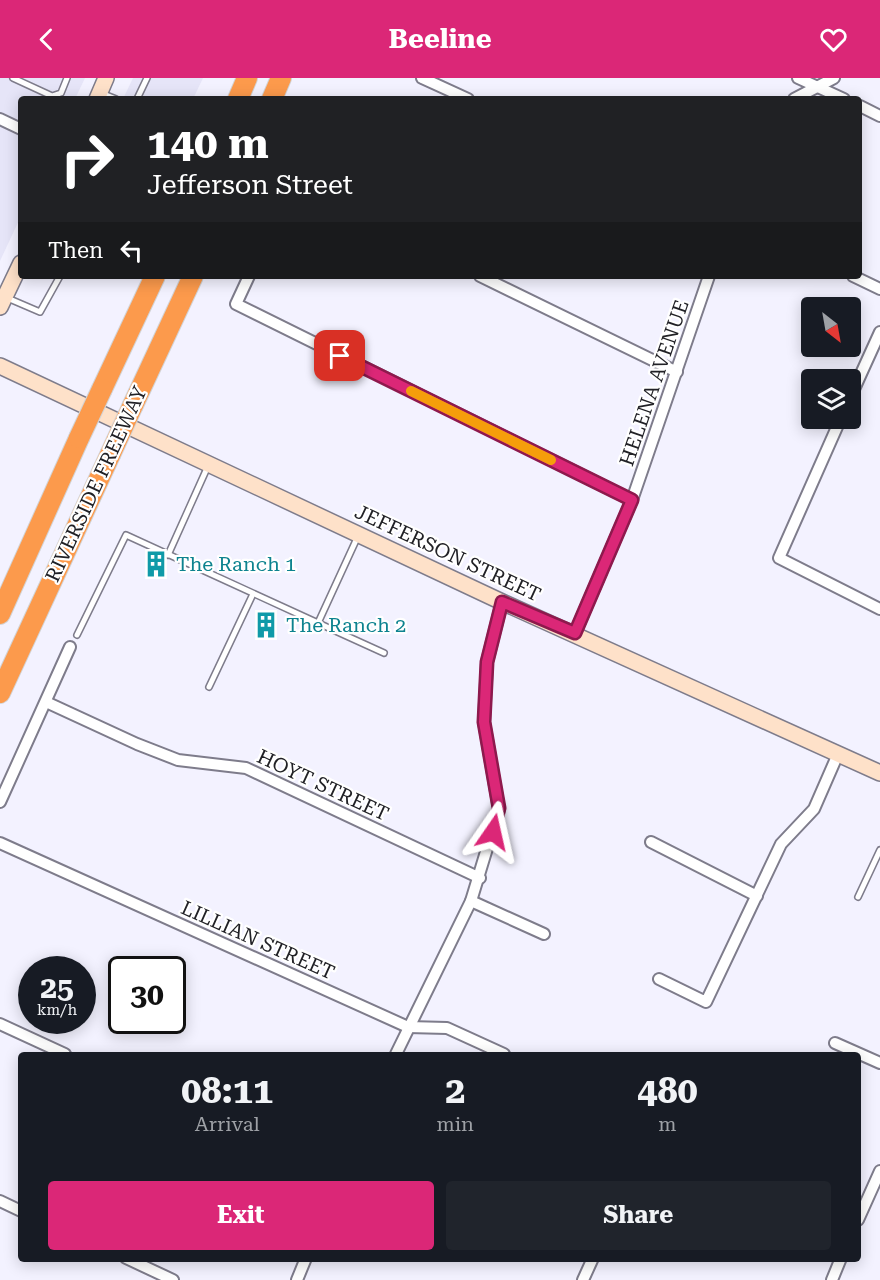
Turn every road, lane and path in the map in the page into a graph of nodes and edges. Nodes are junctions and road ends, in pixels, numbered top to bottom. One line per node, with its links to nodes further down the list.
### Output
1 (13, 78): 2 (lane)
2 (67, 78)
3 (147, 78): 10 (lane)
4 (248, 78): 11 (highway)
5 (282, 78): 12 (highway)
6 (422, 78): 13 (street)
7 (798, 78): 9 (street)
8 (834, 78): 9 (street)
9 (816, 86): 14 (street); 15 (street)
10 (138, 96)
11 (239, 96)
12 (273, 96)
13 (461, 96)
14 (799, 96)
15 (838, 96)
16 (862, 107): 17 (street)
17 (880, 116)
18 (0, 119): 19 (street)
19 (18, 128)
20 (18, 270): 29 (street)
21 (58, 279): 29 (lane)
22 (154, 279): 42 (highway, RIVERSIDE FREEWAY, bridge)
23 (192, 279): 49 (highway, RIVERSIDE FREEWAY, bridge)
24 (248, 279): 36 (street)
25 (486, 279): 32 (street)
26 (708, 279): 32 (street, HELENA AVENUE)
27 (859, 279): 28 (street)
28 (880, 289)
29 (3, 302)
30 (880, 332): 33 (street)
31 (0, 366): 35 (street, JEFFERSON STREET)
32 (677, 372): 36 (street, HELENA AVENUE)
33 (861, 374)
34 (836, 429): 41 (street)
35 (208, 464): 37 (street, JEFFERSON STREET); 38 (lane)
36 (632, 500): 44 (street, HELENA AVENUE)
37 (359, 535): 40 (street, JEFFERSON STREET); 43 (lane)
38 (168, 555): 39 (lane); 45 (lane)
39 (253, 594): 43 (lane); 48 (lane)
40 (502, 602): 44 (street, JEFFERSON STREET); 57 (street)
41 (880, 609)
42 (0, 615)
43 (318, 623): 47 (lane)
44 (575, 633): 51 (street, JEFFERSON STREET)
45 (77, 635)
46 (70, 647): 50 (street)
47 (384, 653)
48 (209, 687)
49 (0, 693)
50 (46, 702): 53 (street); 57 (street, HOYT STREET)
51 (838, 754): 52 (street, JEFFERSON STREET); 58 (street)
52 (880, 773)
53 (0, 802)
54 (651, 842): 58 (street)
55 (0, 843): 64 (street, LILLIAN STREET)
56 (880, 850): 59 (lane)
57 (480, 878): 60 (street)
58 (758, 896): 62 (street)
59 (858, 897)
60 (471, 901): 61 (street); 64 (street)
61 (544, 934)
62 (659, 979)
63 (0, 1024): 66 (street)
64 (408, 1027): 67 (street); 68 (street, LILLIAN STREET)
65 (835, 1043): 69 (street)
66 (61, 1052)
67 (397, 1052)
68 (500, 1052)
69 (855, 1052)
70 (861, 1055): 71 (street)
71 (880, 1063)
72 (880, 1171): 75 (street)
73 (0, 1201): 74 (street)
74 (18, 1210)
75 (861, 1212)
76 (135, 1262): 80 (street)
77 (304, 1262): 81 (street)
78 (591, 1262): 82 (street)
79 (839, 1262): 83 (street)
80 (173, 1280)
81 (297, 1280)
82 (583, 1280)
83 (832, 1280)

